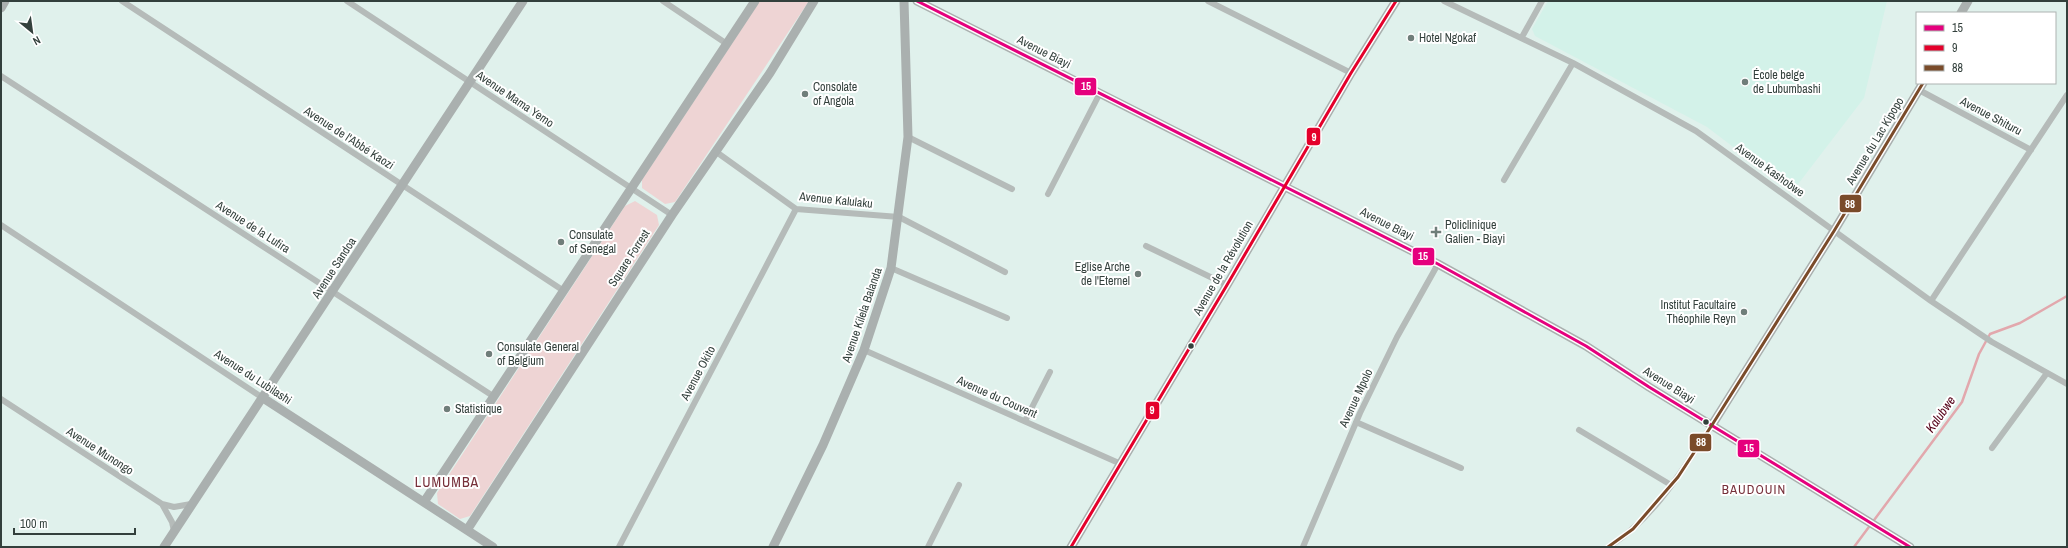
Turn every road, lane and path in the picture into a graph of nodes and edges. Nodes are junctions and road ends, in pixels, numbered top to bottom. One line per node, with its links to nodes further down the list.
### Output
1 (5, 1): 15 (street)
2 (122, 1): 31 (street, Avenue de l'Abbé Kaozi)
3 (347, 1): 22 (street, Avenue Mama Yemo)
4 (523, 1): 22 (street, Avenue Sandoa)
5 (663, 1): 18 (street)
6 (755, 1): 18 (street)
7 (814, 1): 28 (street, Square Forrest)
8 (904, 1): 26 (street, Avenue Kilela Balanda)
9 (916, 1): 24 (street, Avenue Biayi)
10 (1208, 1): 20 (street)
11 (1396, 1): 20 (street, Avenue de la Révolution)
12 (1444, 1): 17 (street, Avenue Kashobwe)
13 (1542, 1): 17 (street)
14 (1968, 1): 16 (street)
15 (1, 8)
16 (1962, 12)
17 (1522, 37): 19 (street, Avenue Kashobwe)
18 (727, 44): 32 (street)
19 (1573, 63): 29 (street); 39 (street, Avenue Kashobwe)
20 (1351, 73): 30 (street, Avenue de la Révolution)
21 (1, 76): 46 (street, Avenue de la Lufira)
22 (469, 82): 31 (street, Avenue Sandoa); 32 (street, Avenue Mama Yemo)
23 (1921, 87): 27 (street, Avenue Shituru); 39 (street, Avenue du Lac Kipopo)
24 (1100, 93): 30 (street, Avenue Biayi); 34 (street)
25 (2067, 95): 27 (street)
26 (908, 137): 33 (street); 37 (street, Avenue Kilela Balanda)
27 (2030, 150): 47 (street)
28 (716, 151): 35 (street, Avenue Kalulaku); 36 (street, Square Forrest)
29 (1504, 180)
30 (1286, 185): 41 (street, Avenue Biayi); 44 (street, Avenue de la Révolution)
31 (402, 186): 45 (street, Avenue de l'Abbé Kaozi); 46 (street, Avenue Sandoa)
32 (631, 189): 36 (street, Avenue Mama Yemo); 45 (street)
33 (1012, 189)
34 (1048, 194)
35 (796, 209): 37 (street, Avenue Kalulaku); 73 (street, Avenue Okito)
36 (672, 215): 68 (street, Square Forrest)
37 (899, 217): 42 (street, Avenue Kilela Balanda); 43 (street)
38 (1, 225): 54 (street, Avenue du Lubilashi)
39 (1834, 231): 47 (street, Avenue Kashobwe); 58 (street, Avenue du Lac Kipopo)
40 (1146, 246): 44 (street)
41 (1438, 264): 57 (street, Avenue Mpolo); 58 (street, Avenue Biayi)
42 (891, 268): 48 (street); 49 (street, Avenue Kilela Balanda)
43 (1005, 272)
44 (1228, 285): 61 (street, Avenue de la Révolution)
45 (564, 291): 53 (street)
46 (332, 292): 53 (street, Avenue de la Lufira); 54 (street, Avenue Sandoa)
47 (1931, 301): 51 (street, Avenue Kashobwe)
48 (1007, 318)
49 (864, 350): 56 (street, Avenue du Couvent); 74 (street, Avenue Kilela Balanda)
50 (1050, 372): 56 (street)
51 (2047, 373): 52 (street, Avenue Kashobwe); 60 (street)
52 (2067, 384)
53 (494, 396): 65 (street)
54 (263, 398): 65 (street, Avenue du Lubilashi); 67 (street, Avenue Sandoa)
55 (1, 399): 66 (street, Avenue Munongo)
56 (1025, 421): 61 (street, Avenue du Couvent)
57 (1356, 422): 62 (street); 76 (street, Avenue Mpolo)
58 (1712, 425): 64 (street); 78 (street, Avenue Biayi)
59 (1579, 430): 64 (street)
60 (1992, 448)
61 (1121, 464): 70 (street, Avenue de la Révolution)
62 (1461, 468)
63 (958, 485): 75 (street)
64 (1671, 485): 77 (street)
65 (424, 502): 68 (street, Avenue du Lubilashi)
66 (162, 504): 67 (street); 69 (street, Avenue Munongo)
67 (191, 504): 69 (street, Avenue Sandoa)
68 (467, 530): 72 (street, Avenue du Lubilashi)
69 (174, 531): 71 (street, Avenue Sandoa)
70 (1074, 546)
71 (164, 547)
72 (493, 547)
73 (619, 547)
74 (773, 547)
75 (928, 547)
76 (1304, 547)
77 (1608, 547)
78 (1910, 547)

